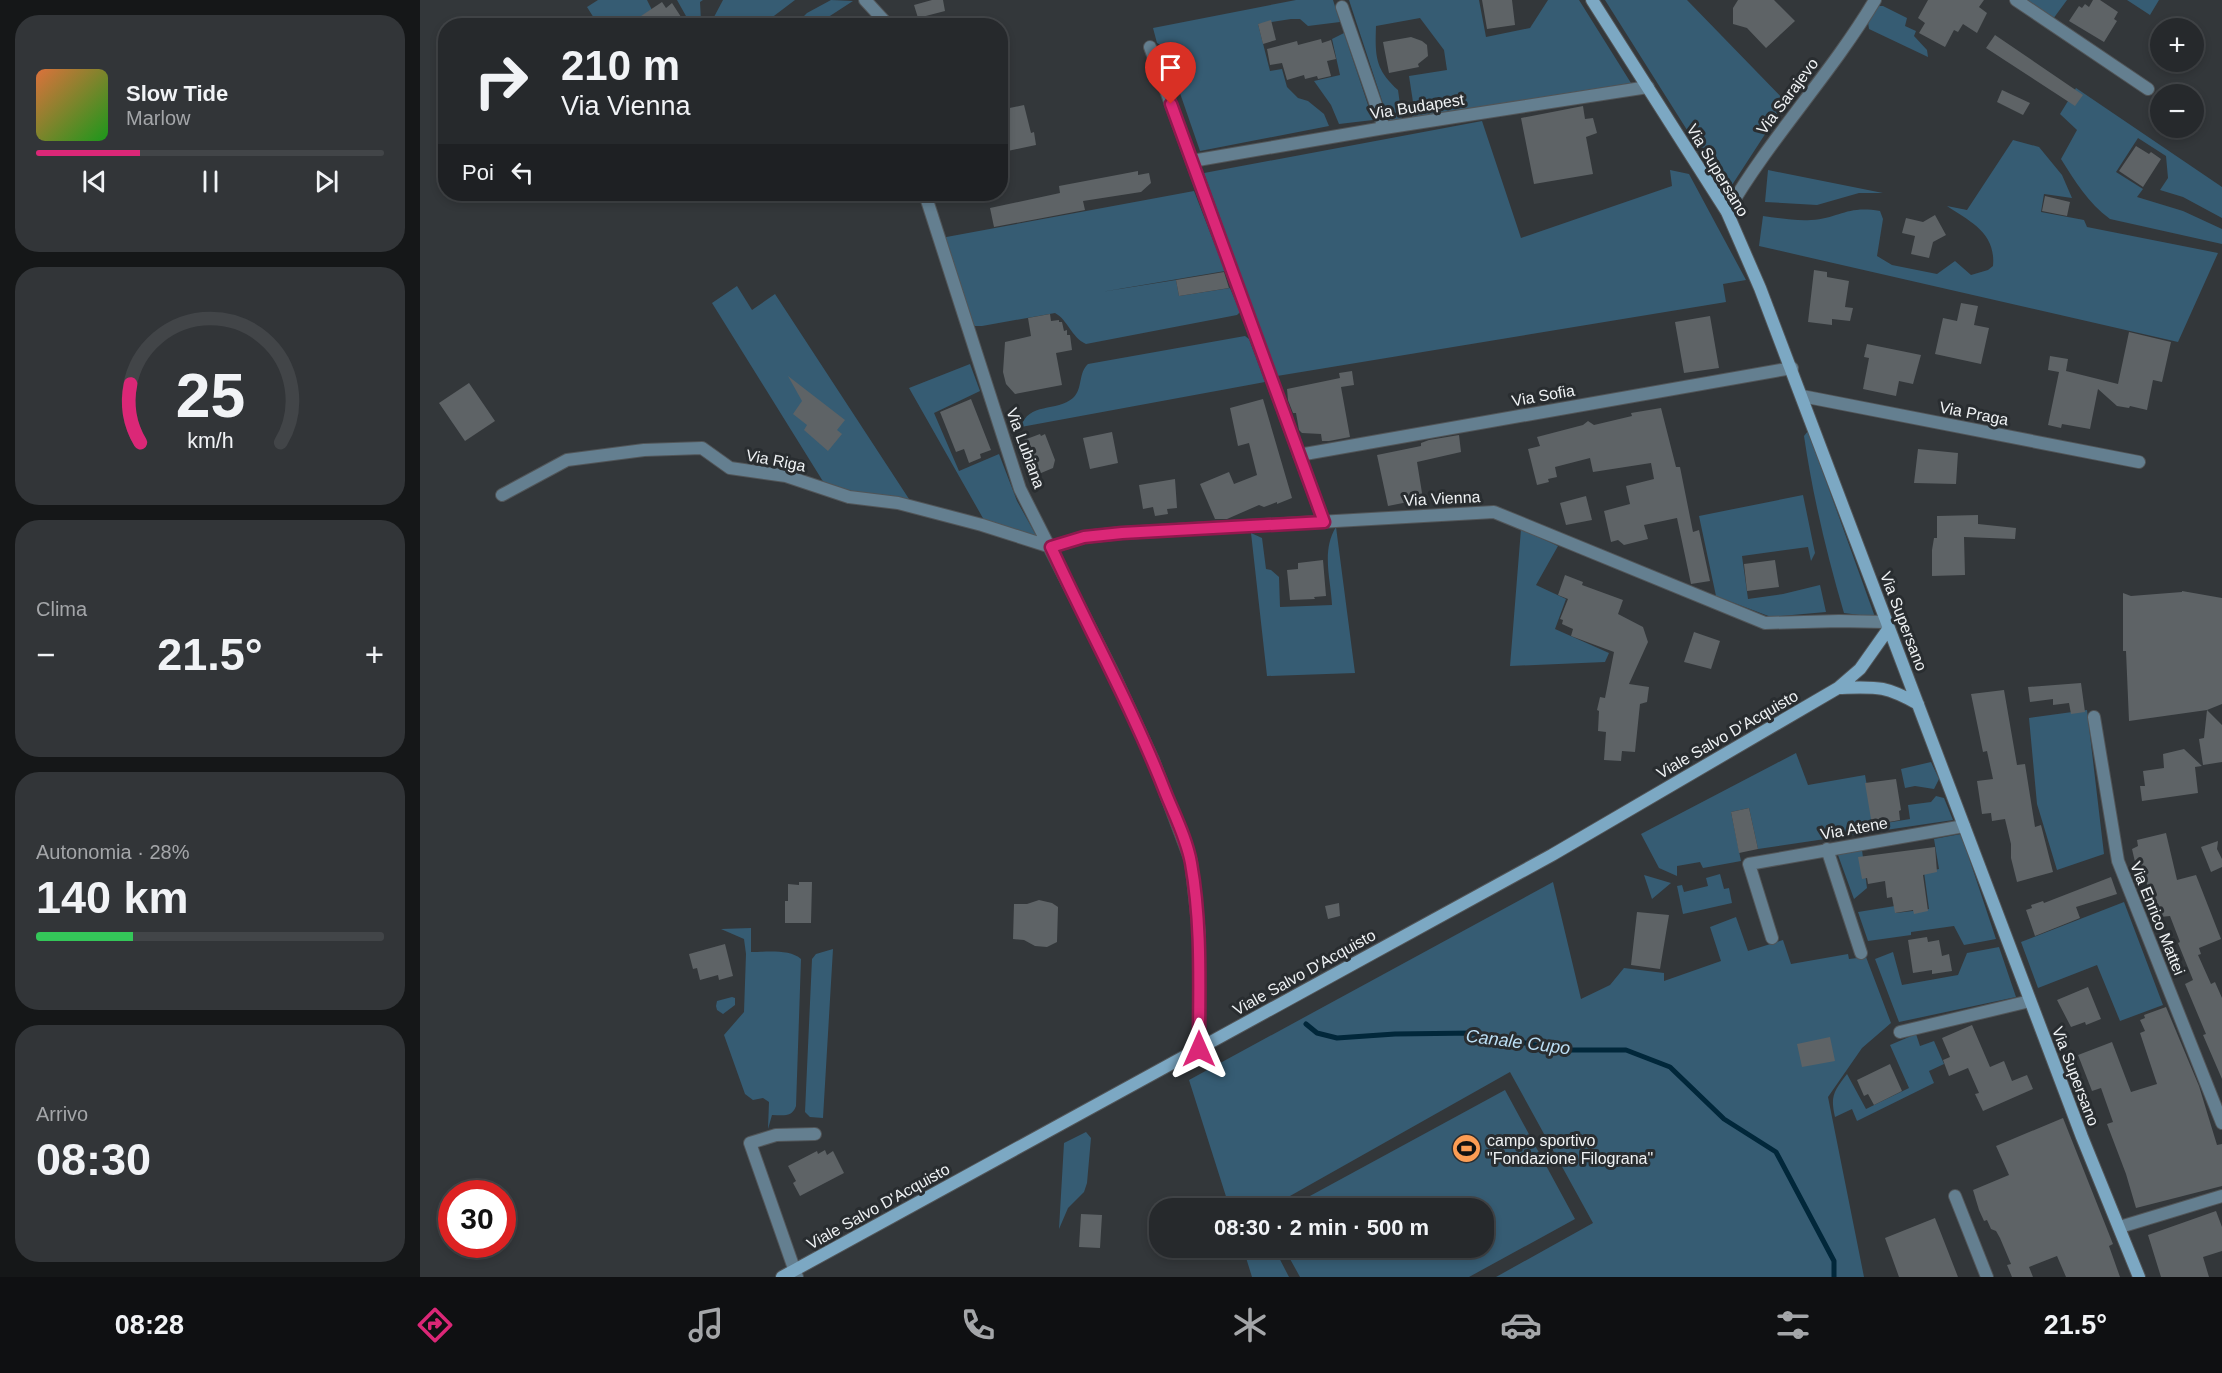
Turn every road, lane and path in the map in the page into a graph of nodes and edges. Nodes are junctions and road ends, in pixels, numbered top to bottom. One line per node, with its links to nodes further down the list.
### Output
1 (865, 0): 6 (street)
2 (1592, 0): 8 (street, Via Supersano)
3 (1875, 0): 13 (street, Via Sarajevo)
4 (2016, 0): 9 (street)
5 (1342, 8): 10 (street)
6 (882, 18)
7 (1150, 47): 11 (street)
8 (1648, 87): 10 (street, Via Budapest); 13 (street, Via Supersano)
9 (2148, 89)
10 (1384, 128): 11 (street, Via Budapest)
11 (1192, 161): 16 (street)
12 (926, 201): 20 (street, Via Lubiana)
13 (1726, 212): 14 (street, Via Supersano)
14 (1792, 368): 15 (street, Via Supersano); 16 (street, Via Sofia)
15 (1802, 396): 17 (street, Via Praga); 21 (street, Via Supersano)
16 (1299, 455): 19 (street)
17 (2139, 462)
18 (502, 495): 20 (street, Via Riga)
19 (1324, 522): 20 (street, Via Vienna); 21 (street, Via Vienna)
20 (1051, 547): 31 (street, Via Lubiana)
21 (1887, 625): 22 (street, Viale Salvo D'Acquisto); 23 (street, Via Supersano)
22 (1838, 688): 23 (street, Viale Salvo D'Acquisto); 31 (street, Viale Salvo D'Acquisto)
23 (1918, 704): 25 (street, Via Supersano)
24 (2094, 717): 32 (street, Via Enrico Mattei)
25 (1964, 826): 26 (street, Via Atene); 29 (street, Via Supersano)
26 (1827, 849): 27 (street, Via Atene); 28 (street)
27 (1773, 938)
28 (1861, 953)
29 (2030, 1000): 30 (street); 36 (street, Via Supersano)
30 (1900, 1032)
31 (1199, 1049): 37 (street, Viale Salvo D'Acquisto)
32 (2222, 1123)
33 (815, 1134): 37 (street)
34 (1955, 1196): 39 (street)
35 (2222, 1196): 36 (street)
36 (2120, 1227): 40 (street, Via Supersano)
37 (796, 1273): 38 (street, Viale Salvo D'Acquisto)
38 (782, 1277)
39 (1987, 1277)
40 (2139, 1277)

